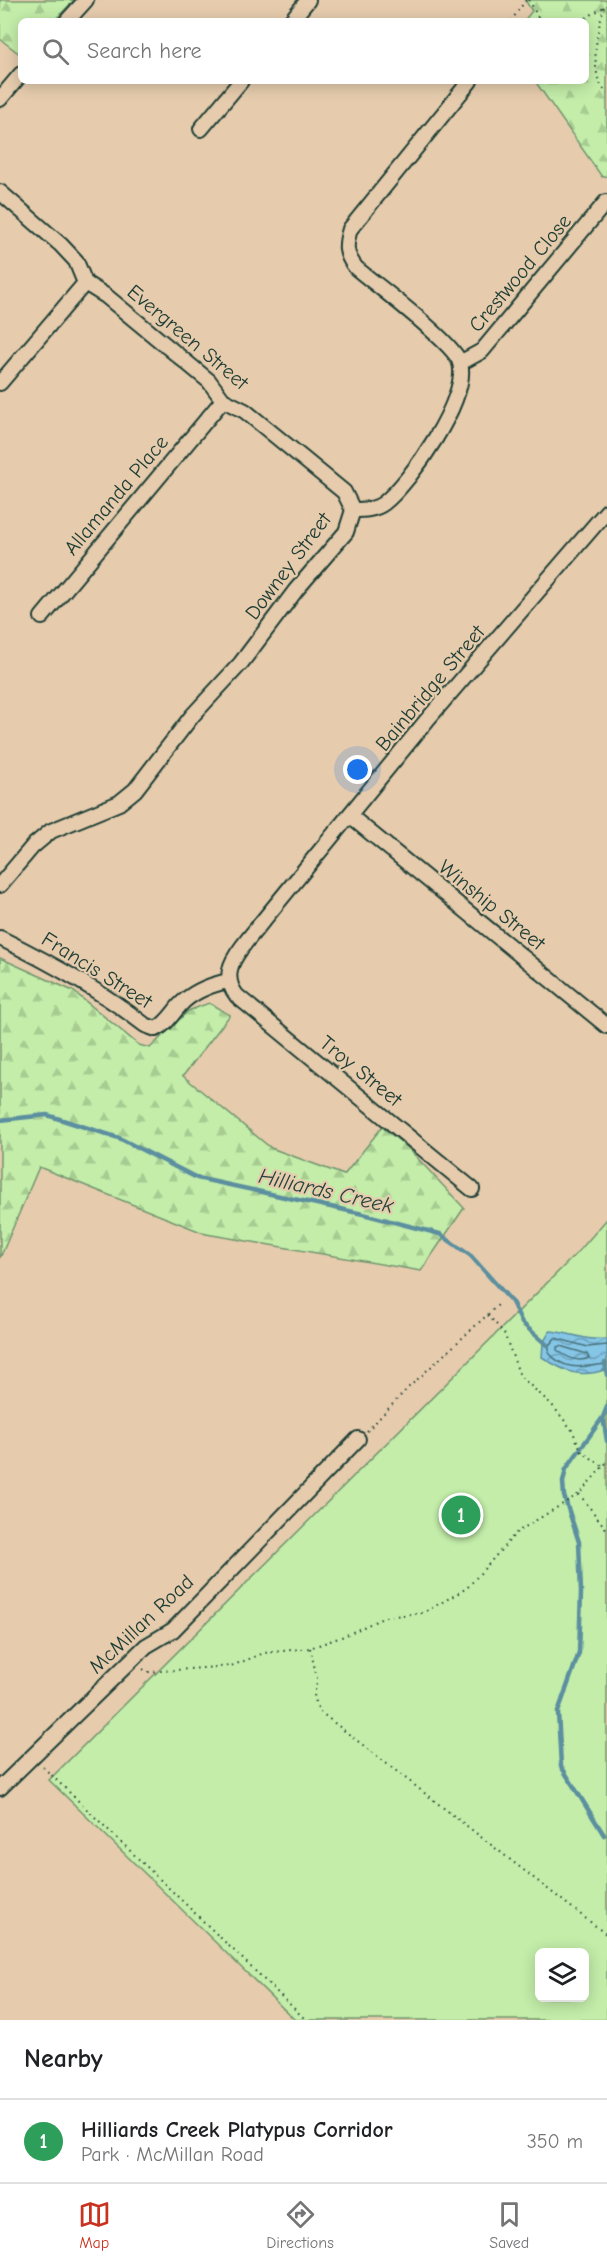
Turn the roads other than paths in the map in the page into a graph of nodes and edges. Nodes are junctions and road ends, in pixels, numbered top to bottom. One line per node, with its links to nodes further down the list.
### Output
1 (86, 0): 3 (street)
2 (308, 0): 4 (street)
3 (70, 18)
4 (293, 18)
5 (18, 78): 8 (street)
6 (238, 84): 9 (street)
7 (468, 84): 13 (street)
8 (0, 99)
9 (201, 129)
10 (0, 192): 12 (street, Evergreen Street)
11 (606, 202): 13 (street, Crestwood Close)
12 (85, 283): 14 (street); 15 (street, Evergreen Street)
13 (460, 363): 16 (street, Downey Street)
14 (0, 383)
15 (223, 400): 16 (street, Evergreen Street); 18 (street, Allamanda Place)
16 (353, 510): 20 (street, Downey Street)
17 (607, 511): 19 (street, Bainbridge Street)
18 (42, 617)
19 (350, 816): 22 (street, Bainbridge Street); 23 (street, Winship Street)
20 (0, 885)
21 (0, 938): 22 (street, Francis Street)
22 (228, 981): 24 (street, Troy Street)
23 (607, 1026)
24 (472, 1189)
25 (358, 1439): 26 (street, McMillan Road)
26 (0, 1788)

